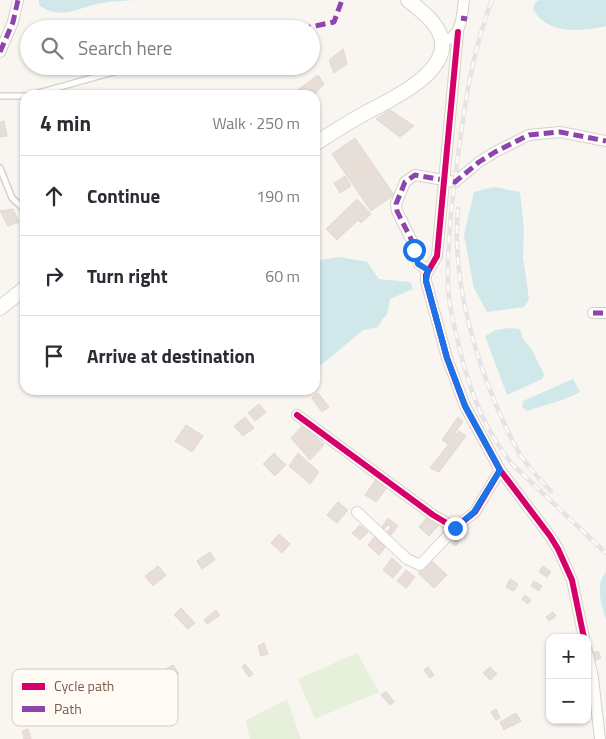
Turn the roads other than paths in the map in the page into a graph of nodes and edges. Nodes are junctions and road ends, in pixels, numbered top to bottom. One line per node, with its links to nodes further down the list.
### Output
1 (18, 0): 6 (street)
2 (408, 0): 5 (main road)
3 (464, 0): 4 (street)
4 (458, 32): 5 (street); 8 (street)
5 (442, 40): 7 (main road)
6 (0, 52)
7 (439, 55): 8 (street); 13 (main road)
8 (455, 56): 16 (street)
9 (103, 75): 10 (lane)
10 (49, 90)
11 (0, 96): 12 (lane)
12 (20, 96)
13 (320, 141)
14 (606, 141): 16 (street)
15 (0, 168): 17 (lane)
16 (443, 181): 18 (street); 18 (street)
17 (20, 205)
18 (428, 270): 24 (street)
19 (20, 292): 20 (main road)
20 (0, 308)
21 (606, 313): 22 (street)
22 (593, 314)
23 (297, 415): 26 (street)
24 (500, 470): 26 (street); 27 (street)
25 (358, 512): 26 (street)
26 (455, 528)
27 (583, 634)
28 (591, 669): 29 (street)
29 (600, 739)

